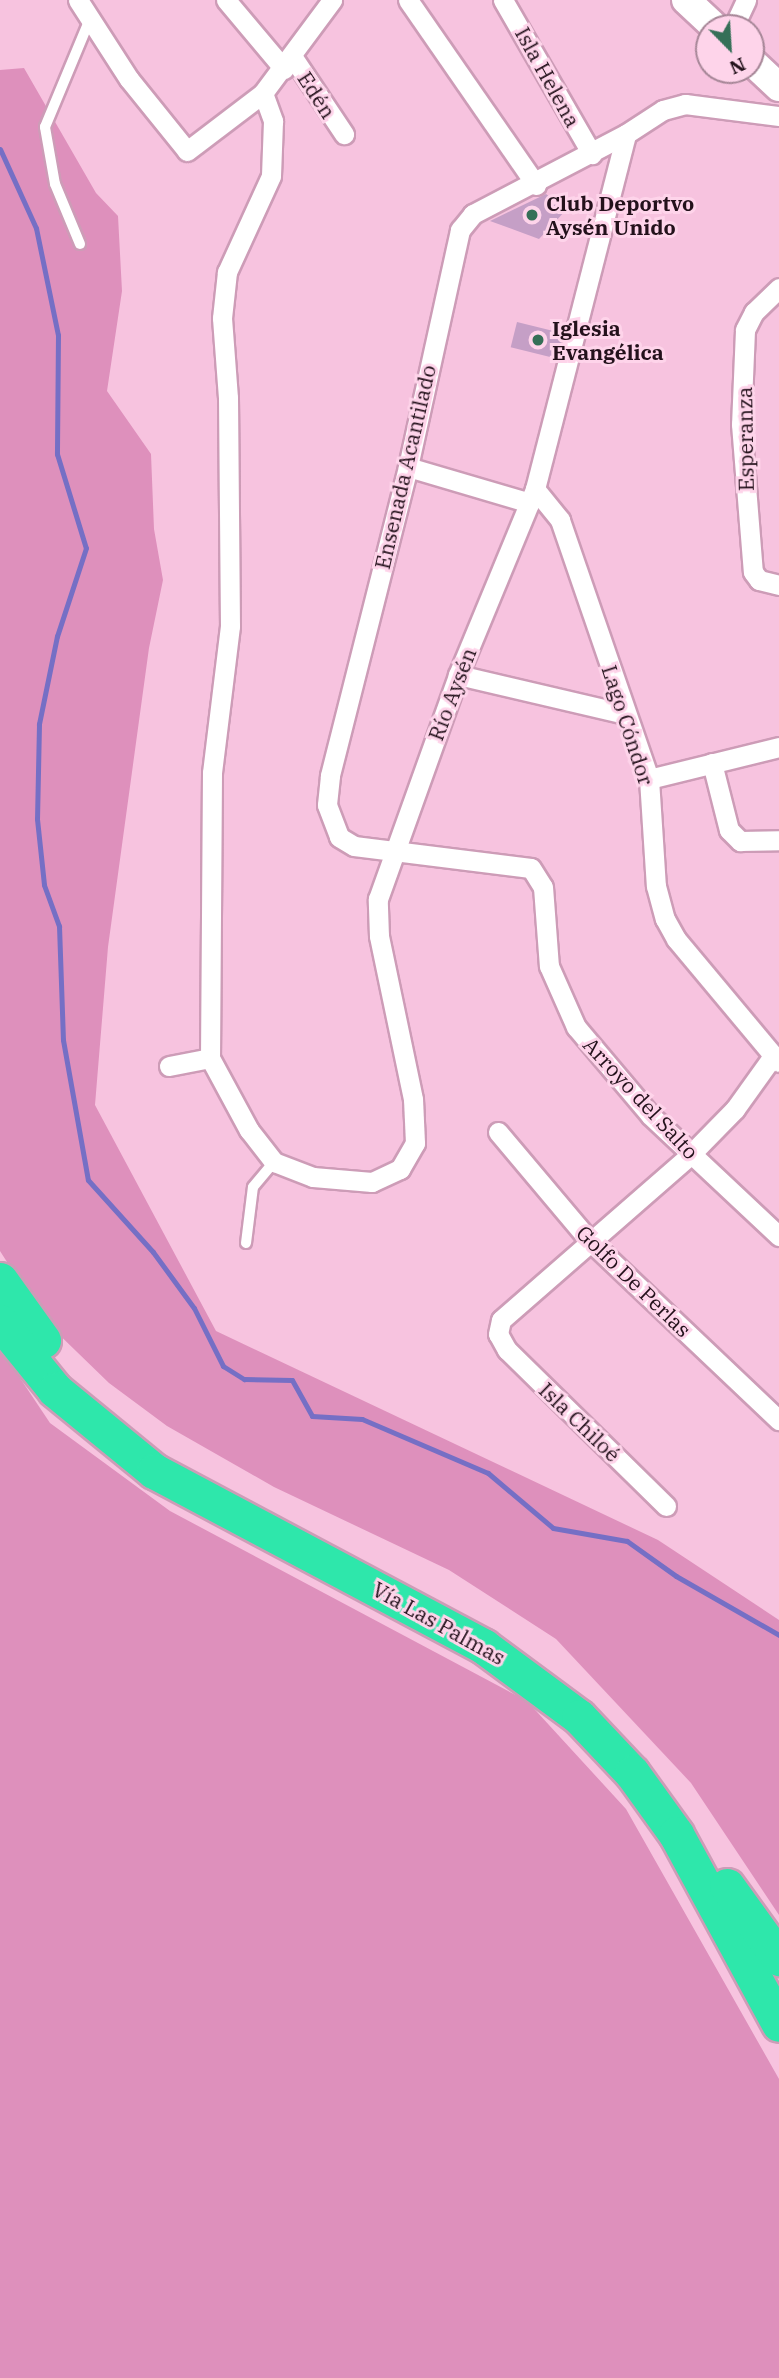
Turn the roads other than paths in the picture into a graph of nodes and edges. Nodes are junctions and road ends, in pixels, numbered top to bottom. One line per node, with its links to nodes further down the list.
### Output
1 (78, 0): 8 (street)
2 (332, 0): 9 (street)
3 (408, 0): 17 (street)
4 (503, 0): 16 (street, Isla Helena)
5 (687, 0): 7 (street)
6 (234, 3): 9 (street, Edén)
7 (702, 14)
8 (90, 19): 12 (street); 18 (lane)
9 (288, 63): 12 (street); 14 (street, Edén)
10 (765, 74): 11 (street)
11 (779, 87)
12 (263, 93): 30 (street)
13 (779, 116): 15 (street)
14 (344, 134)
15 (626, 134): 16 (street, Ensenada Acantilado); 21 (street, Río Aysén)
16 (592, 154): 17 (street, Ensenada Acantilado)
17 (536, 185): 20 (street, Ensenada Acantilado)
18 (80, 244)
19 (779, 288): 22 (street, Esperanza)
20 (408, 467): 21 (street); 29 (street, Ensenada Acantilado)
21 (532, 496): 23 (street, Río Aysén); 24 (street, Lago Cóndor)
22 (779, 585)
23 (458, 675): 24 (street); 29 (street, Río Aysén)
24 (626, 714): 27 (street, Lago Cóndor)
25 (779, 747): 26 (street)
26 (712, 763): 27 (street); 28 (street)
27 (649, 779): 31 (street, Lago Cóndor)
28 (779, 840)
29 (392, 853): 34 (street, Arroyo del Salto); 35 (street, Río Aysén)
30 (210, 1058): 32 (street); 35 (street)
31 (776, 1059): 34 (street)
32 (169, 1066)
33 (498, 1132): 37 (street, Golfo De Perlas)
34 (691, 1154): 36 (street, Arroyo del Salto); 37 (street)
35 (274, 1162): 38 (lane)
36 (779, 1236)
37 (589, 1240): 41 (street, Golfo De Perlas); 42 (street, Isla Chiloé)
38 (246, 1243)
39 (0, 1280): 43 (highway, Vía Las Palmas)
40 (0, 1322): 46 (highway, Vía Las Palmas)
41 (779, 1420)
42 (666, 1506)
43 (727, 1886): 44 (highway); 45 (highway, Vía Las Palmas)
44 (779, 1958)
45 (779, 1980)
46 (779, 2024)

